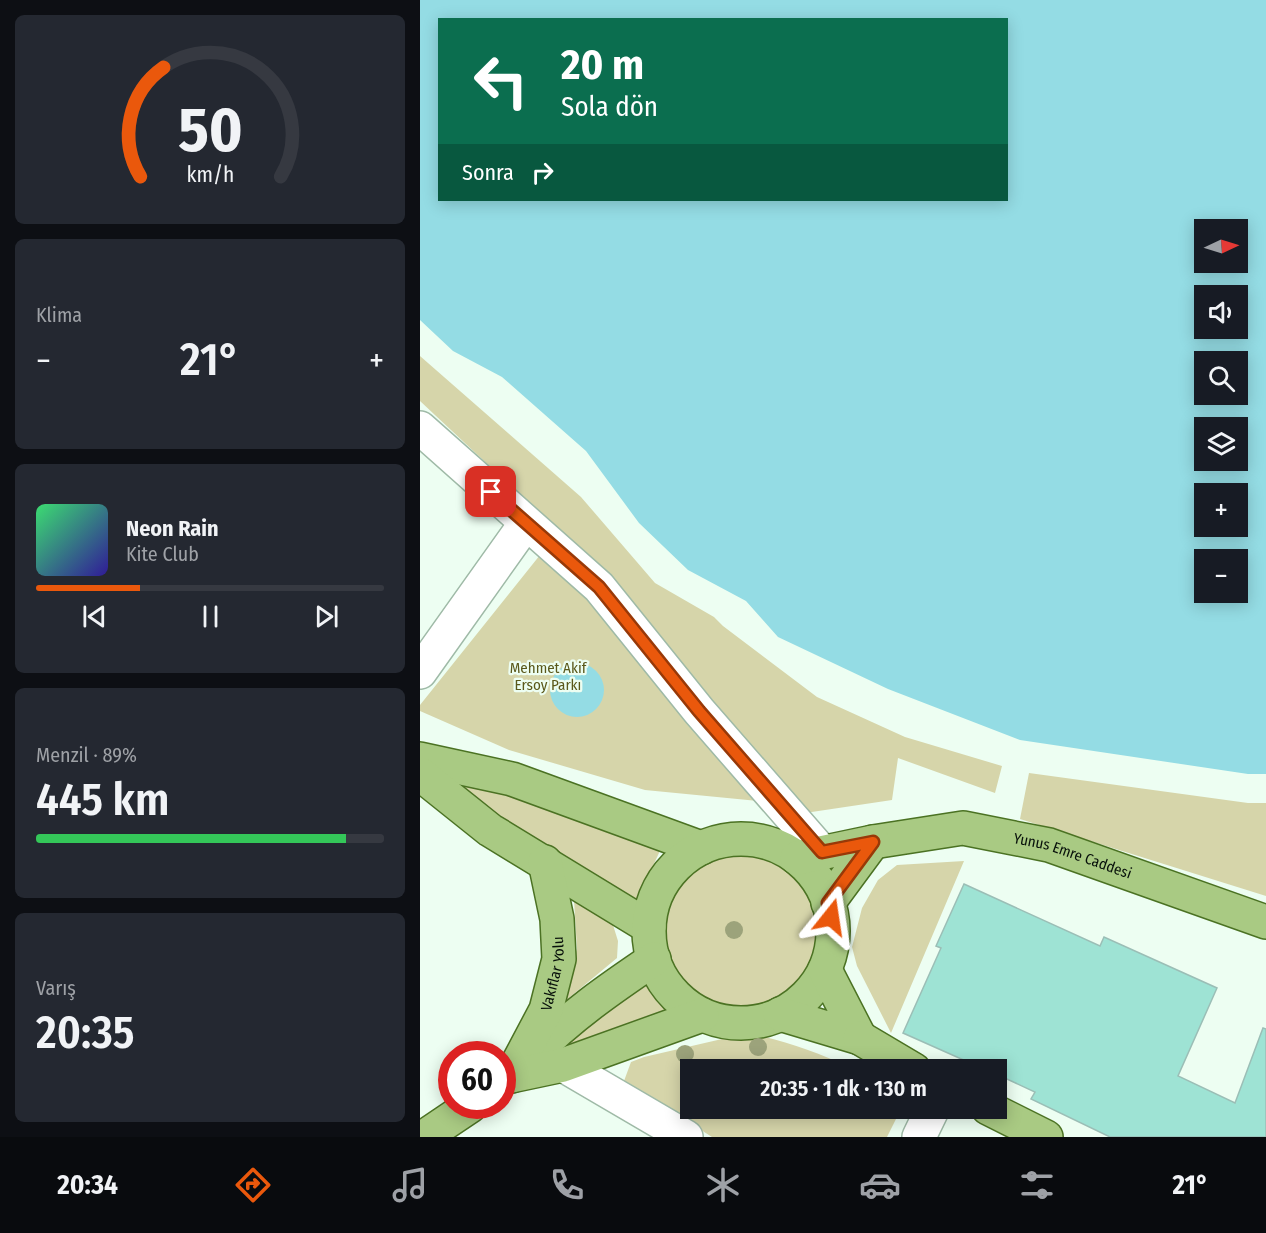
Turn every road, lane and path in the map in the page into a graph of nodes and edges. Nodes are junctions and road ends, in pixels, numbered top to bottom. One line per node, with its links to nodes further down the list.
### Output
1 (420, 428): 2 (lane)
2 (526, 523): 3 (lane); 8 (lane)
3 (420, 672)
4 (420, 759): 7 (main road)
5 (420, 774): 9 (main road)
6 (873, 842): 8 (main road, Yunus Emre Caddesi); 10 (main road); 11 (main road, Yunus Emre Caddesi)
7 (701, 848): 8 (main road); 12 (main road)
8 (810, 855): 10 (main road)
9 (545, 862): 12 (main road); 19 (main road, Vakıflar Yolu)
10 (828, 903): 14 (main road)
11 (1266, 922)
12 (649, 927): 13 (main road)
13 (654, 958): 16 (main road); 21 (main road, Vakıflar Yolu)
14 (825, 970): 15 (main road); 17 (main road)
15 (780, 1014): 16 (main road); 17 (main road)
16 (702, 1015): 20 (main road)
17 (860, 1038): 18 (main road)
18 (895, 1059)
19 (516, 1063)
20 (563, 1065): 22 (main road); 27 (lane)
21 (516, 1070)
22 (516, 1077)
23 (1007, 1118): 29 (main road)
24 (451, 1119): 26 (main road)
25 (928, 1119): 28 (lane)
26 (424, 1137)
27 (686, 1137)
28 (919, 1137)
29 (1046, 1137)

